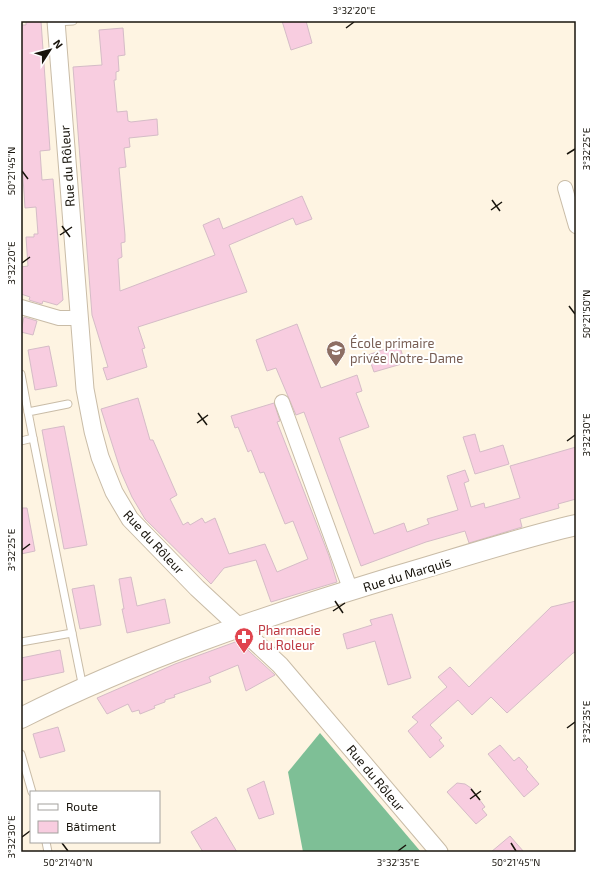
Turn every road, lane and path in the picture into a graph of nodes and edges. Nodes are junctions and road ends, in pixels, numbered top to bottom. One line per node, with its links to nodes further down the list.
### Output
1 (73, 21): 2 (lane)
2 (56, 22): 6 (street, Rue du Rôleur)
3 (566, 188): 4 (street)
4 (576, 226)
5 (21, 307): 6 (street)
6 (79, 318): 15 (street, Rue du Rôleur)
7 (21, 374): 10 (lane)
8 (282, 402): 14 (street)
9 (68, 404): 10 (lane)
10 (28, 412): 11 (lane)
11 (33, 438): 12 (lane); 16 (lane)
12 (21, 441)
13 (576, 525): 14 (main road, Rue du Marquis)
14 (351, 591): 15 (main road, Rue du Marquis)
15 (240, 627): 18 (main road, Rue du Marquis); 22 (street, Rue du Rôleur)
16 (72, 633): 17 (lane); 18 (lane)
17 (21, 642)
18 (83, 688): 19 (main road, Rue du Marquis)
19 (21, 718)
20 (21, 754): 21 (lane)
21 (32, 791)
22 (439, 852)

